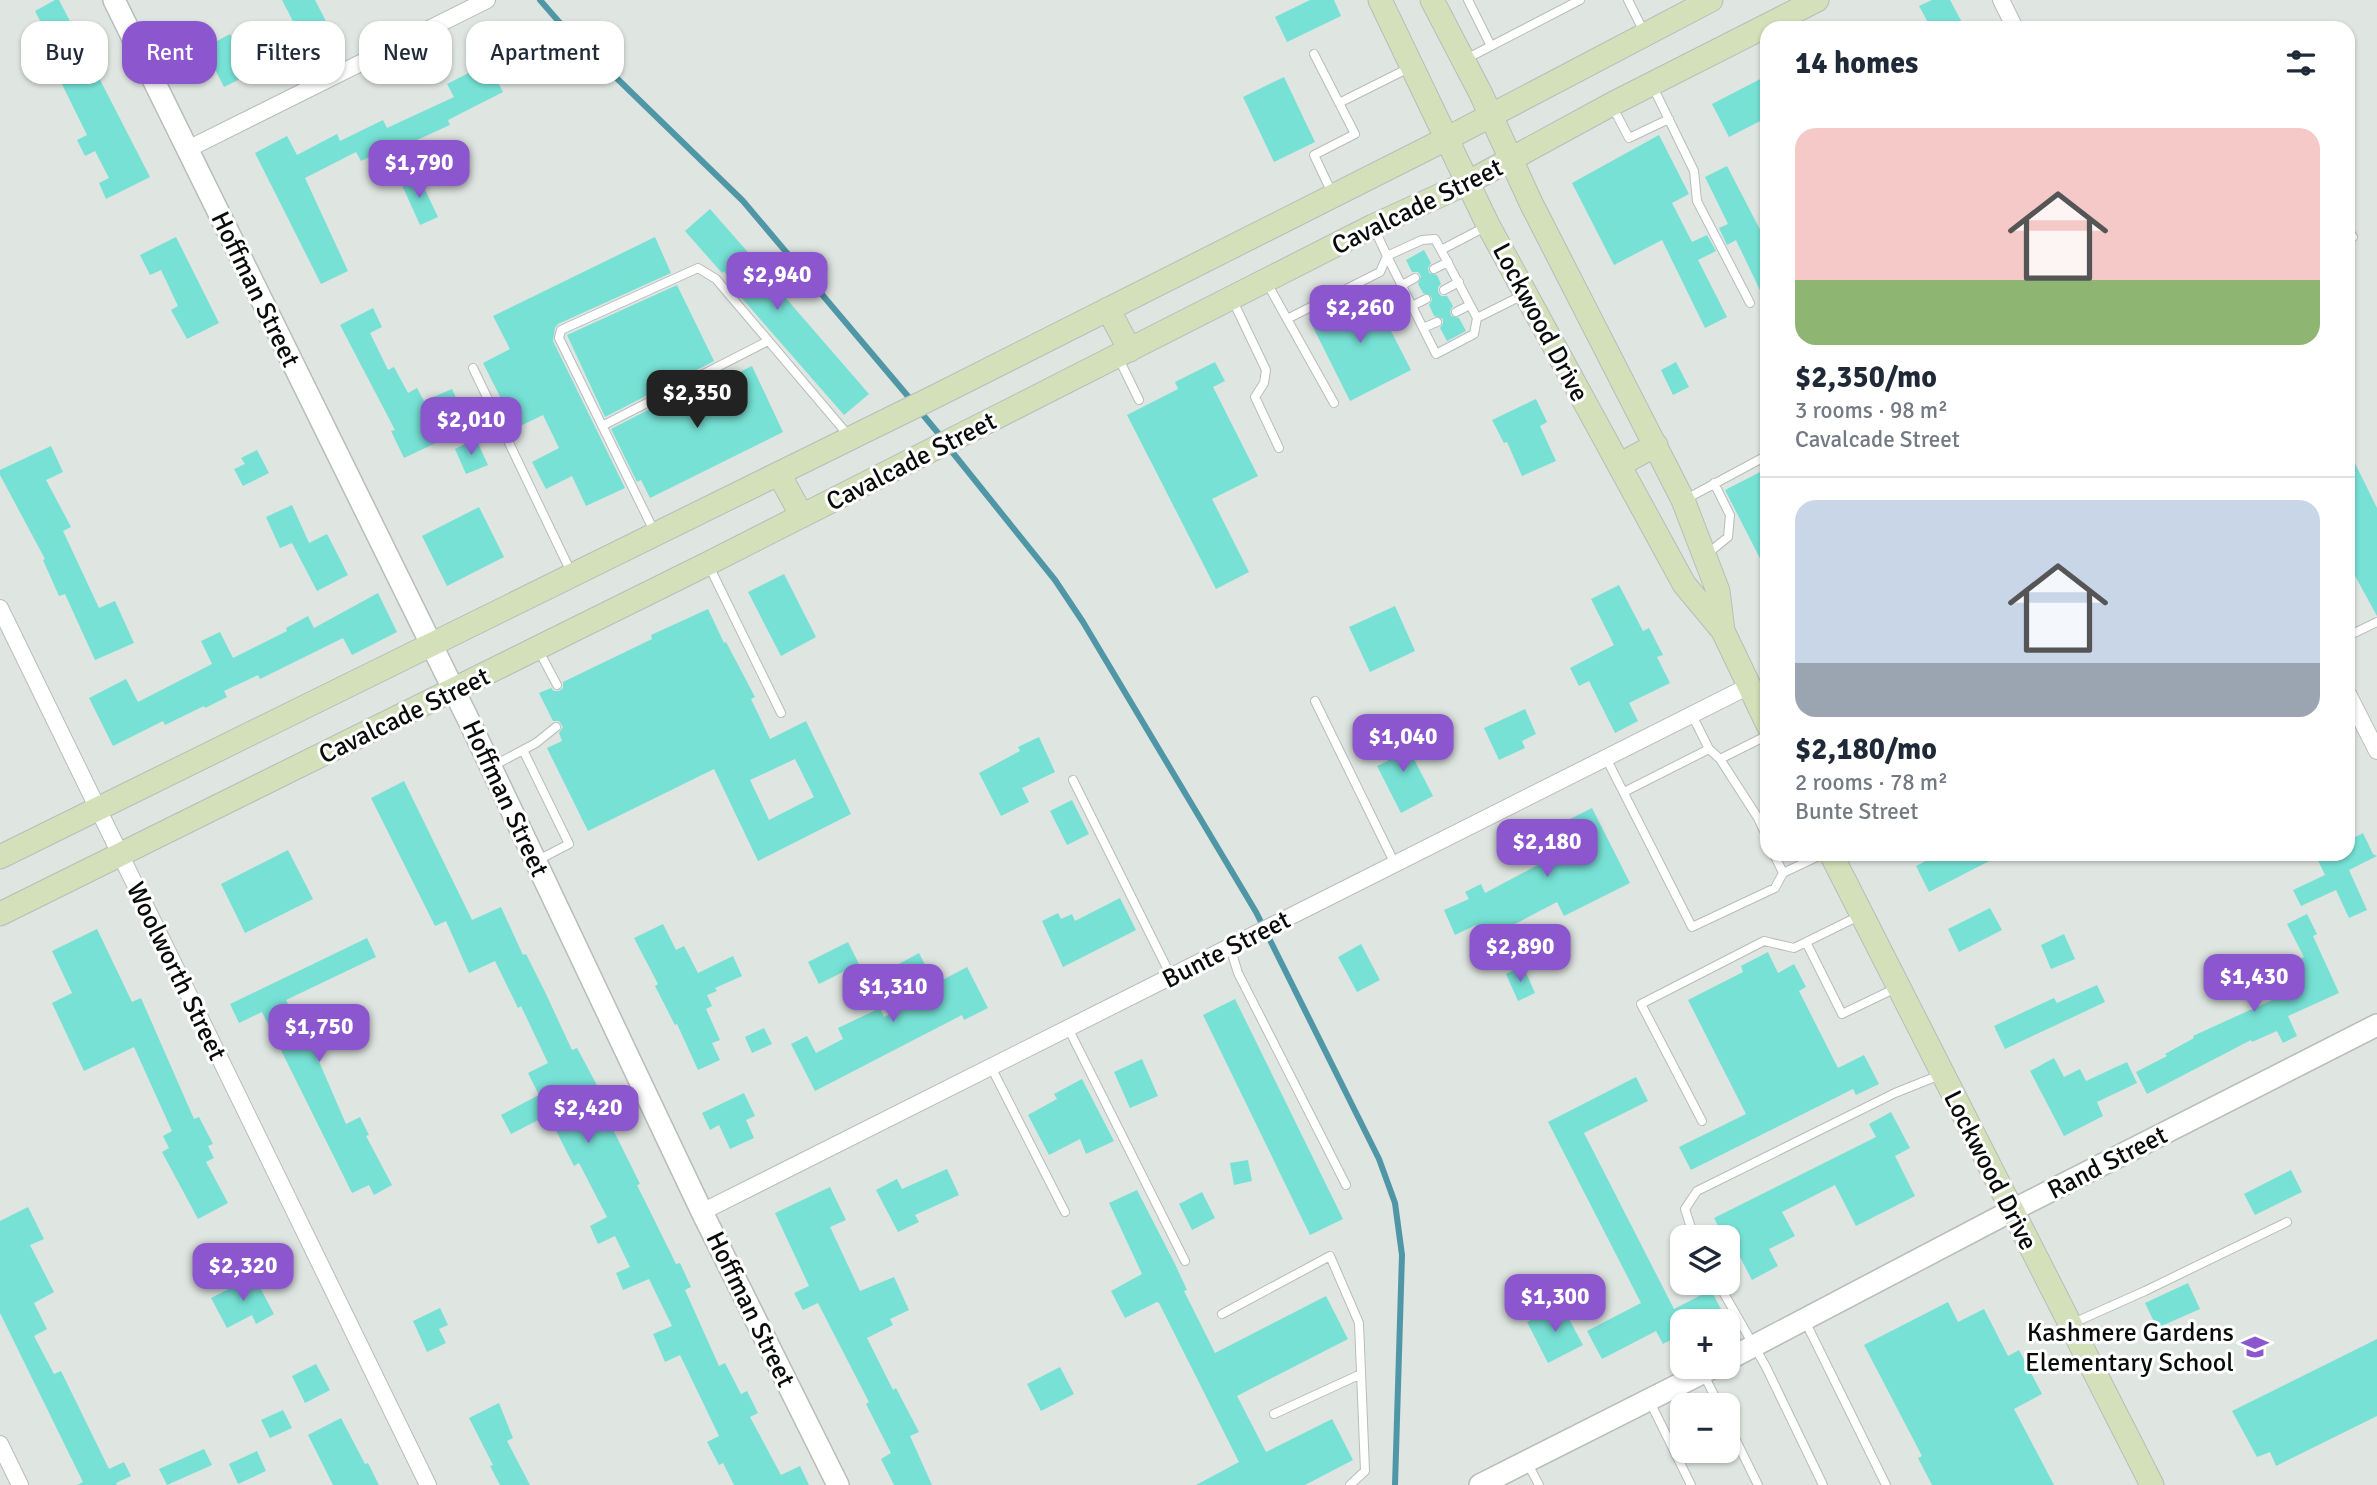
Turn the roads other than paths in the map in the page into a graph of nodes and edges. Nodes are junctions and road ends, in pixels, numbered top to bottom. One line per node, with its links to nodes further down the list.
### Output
1 (114, 0): 25 (street, Hoffman Street)
2 (487, 0): 25 (street)
3 (1380, 0): 18 (main road, Lockwood Drive)
4 (1432, 0): 17 (main road, Lockwood Drive)
5 (1468, 0): 15 (lane)
6 (1580, 0): 15 (lane)
7 (1628, 0): 14 (lane)
8 (1712, 0): 14 (main road, Cavalcade Street)
9 (1817, 0): 11 (main road, Cavalcade Street)
10 (2001, 0): 12 (street)
11 (1776, 21)
12 (2012, 21)
13 (1760, 29): 19 (main road, Cavalcade Street)
14 (1645, 34): 22 (main road, Cavalcade Street)
15 (1491, 46): 17 (lane)
16 (1314, 54): 20 (lane)
17 (1464, 60): 22 (main road, Lockwood Drive)
18 (1413, 66): 20 (lane); 24 (main road, Lockwood Drive)
19 (1652, 84): 21 (main road, Cavalcade Street); 23 (lane)
20 (1339, 103): 28 (lane)
21 (1612, 104): 23 (lane); 26 (main road, Cavalcade Street)
22 (1490, 116): 24 (main road, Cavalcade Street); 26 (main road, Lockwood Drive)
23 (1669, 119): 43 (lane)
24 (1448, 138): 27 (main road, Lockwood Drive); 28 (main road, Cavalcade Street)
25 (187, 150): 75 (street, Hoffman Street)
26 (1510, 160): 27 (main road, Cavalcade Street); 59 (main road, Lockwood Drive)
27 (1467, 183): 29 (main road, Lockwood Drive); 30 (main road, Cavalcade Street)
28 (1333, 195): 46 (main road, Cavalcade Street)
29 (1488, 225): 31 (lane); 40 (main road, Lockwood Drive)
30 (1373, 226): 32 (lane); 36 (main road, Cavalcade Street)
31 (1441, 250): 32 (lane); 33 (lane)
32 (1387, 256): 38 (lane); 49 (lane)
33 (1448, 262): 34 (lane); 37 (lane)
34 (1434, 269)
35 (1415, 278): 38 (lane)
36 (1266, 281): 41 (main road, Cavalcade Street); 49 (lane)
37 (1459, 282): 39 (lane); 44 (lane)
38 (1402, 285): 45 (lane)
39 (1444, 290)
40 (1525, 294): 48 (lane); 62 (main road, Lockwood Drive)
41 (1232, 298): 53 (main road, Cavalcade Street); 60 (lane)
42 (1426, 299): 45 (lane)
43 (1750, 303)
44 (1470, 305): 47 (lane); 48 (lane)
45 (1412, 306): 51 (lane)
46 (1108, 309): 53 (main road); 58 (main road, Cavalcade Street)
47 (1456, 312)
48 (1477, 318): 51 (lane)
49 (1287, 319): 56 (lane)
50 (1437, 321): 51 (lane)
51 (1423, 328)
52 (768, 341): 57 (lane); 57 (lane); 58 (lane)
53 (1124, 353): 55 (lane); 66 (main road, Cavalcade Street)
54 (473, 368): 70 (lane)
55 (1139, 400)
56 (1334, 403)
57 (602, 426): 67 (lane)
58 (850, 438): 63 (main road, Cavalcade Street)
59 (1656, 444): 62 (main road); 65 (main road, Lockwood Drive)
60 (1279, 448)
61 (1760, 459): 64 (lane)
62 (1619, 465): 73 (main road, Lockwood Drive)
63 (779, 474): 66 (main road); 67 (main road, Cavalcade Street)
64 (1714, 483): 65 (lane); 68 (lane)
65 (1683, 500): 68 (main road, Lockwood Drive)
66 (802, 516): 69 (main road, Cavalcade Street)
67 (656, 534): 70 (main road, Cavalcade Street)
68 (1705, 555): 73 (main road, Lockwood Drive)
69 (707, 564): 76 (main road, Cavalcade Street); 83 (lane)
70 (572, 575): 75 (main road, Cavalcade Street)
71 (0, 608): 95 (street, Woolworth Street)
72 (2377, 622): 74 (lane)
73 (1723, 631): 78 (main road, Lockwood Drive)
74 (2355, 633)
75 (432, 644): 79 (street, Hoffman Street); 95 (main road, Cavalcade Street)
76 (538, 649): 77 (lane); 79 (main road, Cavalcade Street)
77 (557, 685)
78 (1749, 686): 82 (main road, Lockwood Drive); 84 (street, Bunte Street)
79 (454, 690): 92 (street, Hoffman Street); 98 (main road, Cavalcade Street)
80 (1315, 701): 104 (lane)
81 (2355, 708): 89 (street)
82 (1760, 709)
83 (780, 713)
84 (1692, 715): 88 (lane); 90 (street, Bunte Street)
85 (556, 727): 87 (lane)
86 (1760, 739): 91 (lane)
87 (523, 750): 92 (lane); 100 (lane)
88 (1709, 750): 91 (lane); 94 (lane)
89 (2377, 751)
90 (1606, 758): 94 (lane); 104 (street, Bunte Street)
91 (1720, 758): 96 (lane)
92 (491, 767): 100 (street, Hoffman Street)
93 (1073, 780): 110 (lane)
94 (1624, 792): 105 (lane)
95 (97, 808): 98 (street, Woolworth Street); 99 (main road, Cavalcade Street)
96 (1758, 818): 97 (lane)
97 (1760, 822)
98 (121, 855): 106 (main road, Cavalcade Street); 138 (street, Woolworth Street)
99 (0, 857)
100 (536, 861): 119 (street, Hoffman Street)
101 (1777, 861): 105 (lane)
102 (1808, 861): 105 (lane)
103 (1835, 861): 107 (main road, Lockwood Drive)
104 (1395, 864): 109 (street, Bunte Street)
105 (1783, 873)
106 (0, 914)
107 (1862, 915): 108 (lane); 111 (main road, Lockwood Drive)
108 (1806, 942): 111 (lane); 116 (lane)
109 (1230, 947): 110 (street, Bunte Street); 117 (lane)
110 (1171, 976): 113 (street, Bunte Street)
111 (1899, 986): 115 (main road, Lockwood Drive)
112 (2377, 1026): 118 (street, Rand Street)
113 (1068, 1028): 114 (street, Bunte Street); 123 (lane)
114 (991, 1067): 119 (street, Bunte Street); 120 (lane)
115 (1943, 1074): 118 (main road, Lockwood Drive); 122 (lane)
116 (1702, 1121)
117 (1346, 1185)
118 (2011, 1210): 126 (street, Rand Street); 127 (main road, Lockwood Drive)
119 (702, 1212): 139 (street, Hoffman Street)
120 (1065, 1212)
121 (2287, 1222): 127 (lane)
122 (1690, 1225)
123 (1185, 1261)
124 (1725, 1295): 128 (lane)
125 (1222, 1314): 130 (lane)
126 (1805, 1320): 128 (street, Rand Street); 146 (lane)
127 (2069, 1325): 147 (main road, Lockwood Drive)
128 (1755, 1346): 129 (street, Rand Street); 145 (lane)
129 (1740, 1354)
130 (1361, 1374): 133 (lane); 140 (lane)
131 (1690, 1379): 132 (street)
132 (1648, 1400): 136 (street); 143 (lane)
133 (1273, 1414)
134 (0, 1444): 137 (street)
135 (1740, 1448): 144 (lane)
136 (1527, 1461): 141 (street); 142 (lane)
137 (20, 1485)
138 (429, 1485)
139 (838, 1485)
140 (1350, 1485)
141 (1480, 1485)
142 (1539, 1485)
143 (1691, 1485)
144 (1758, 1485)
145 (1823, 1485)
146 (1886, 1485)
147 (2152, 1485)

